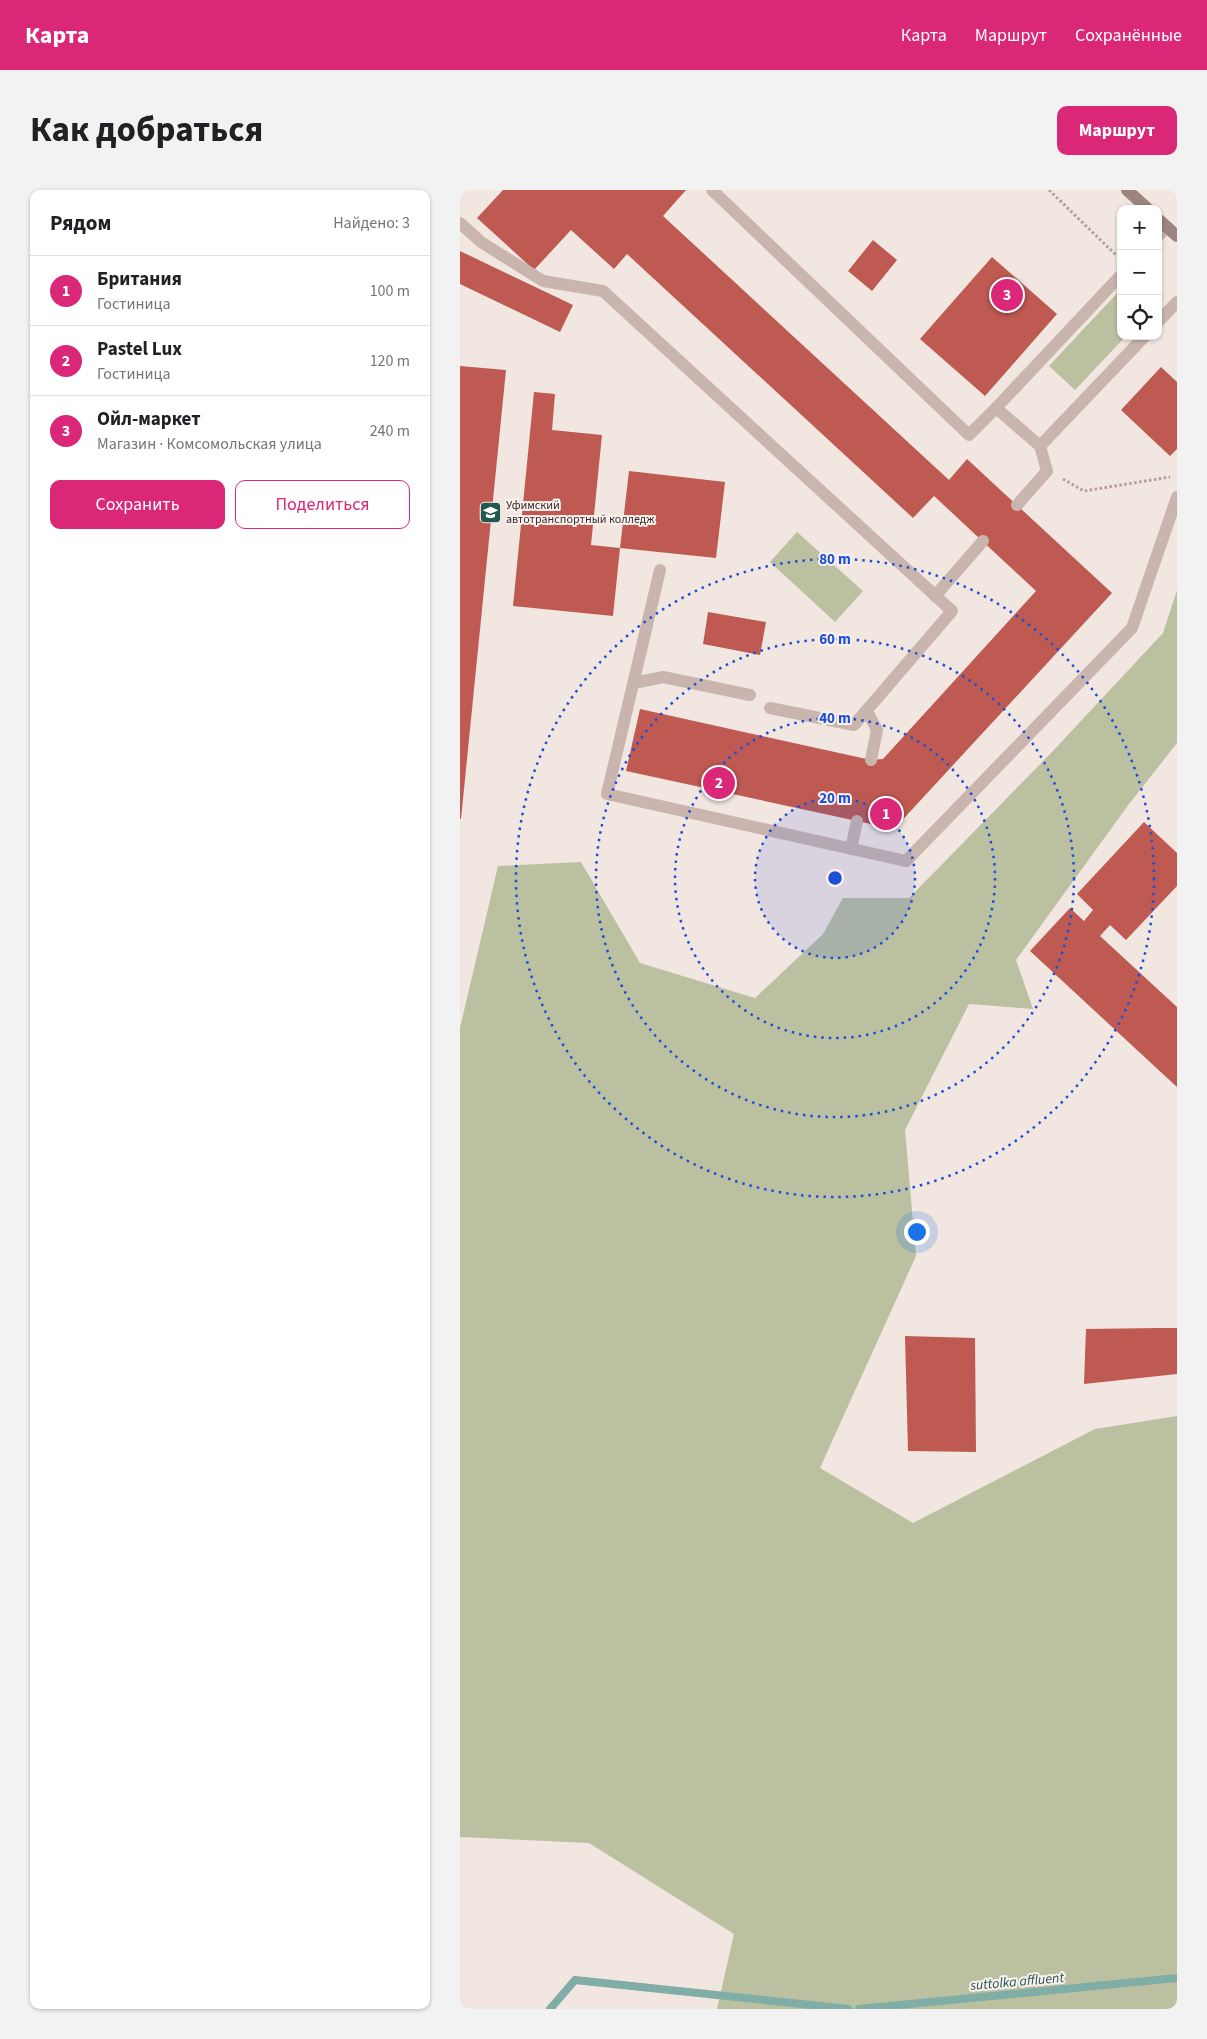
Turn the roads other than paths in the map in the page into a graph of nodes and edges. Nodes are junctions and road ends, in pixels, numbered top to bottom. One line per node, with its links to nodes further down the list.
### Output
1 (712, 190): 9 (lane)
2 (1127, 190): 3 (main road)
3 (1144, 205)
4 (460, 223): 15 (lane)
5 (1117, 279): 9 (lane)
6 (1177, 302): 7 (lane)
7 (1162, 318)
8 (1140, 340): 10 (lane)
9 (996, 408): 10 (lane)
10 (1040, 446): 12 (lane)
11 (1177, 496): 22 (lane)
12 (1017, 505)
13 (983, 542): 15 (lane)
14 (660, 570): 16 (lane)
15 (935, 596): 19 (lane)
16 (634, 683): 17 (lane); 22 (lane)
17 (750, 695)
18 (770, 708): 19 (lane)
19 (867, 711): 20 (lane)
20 (871, 760)
21 (857, 821): 22 (lane)
22 (852, 849)

